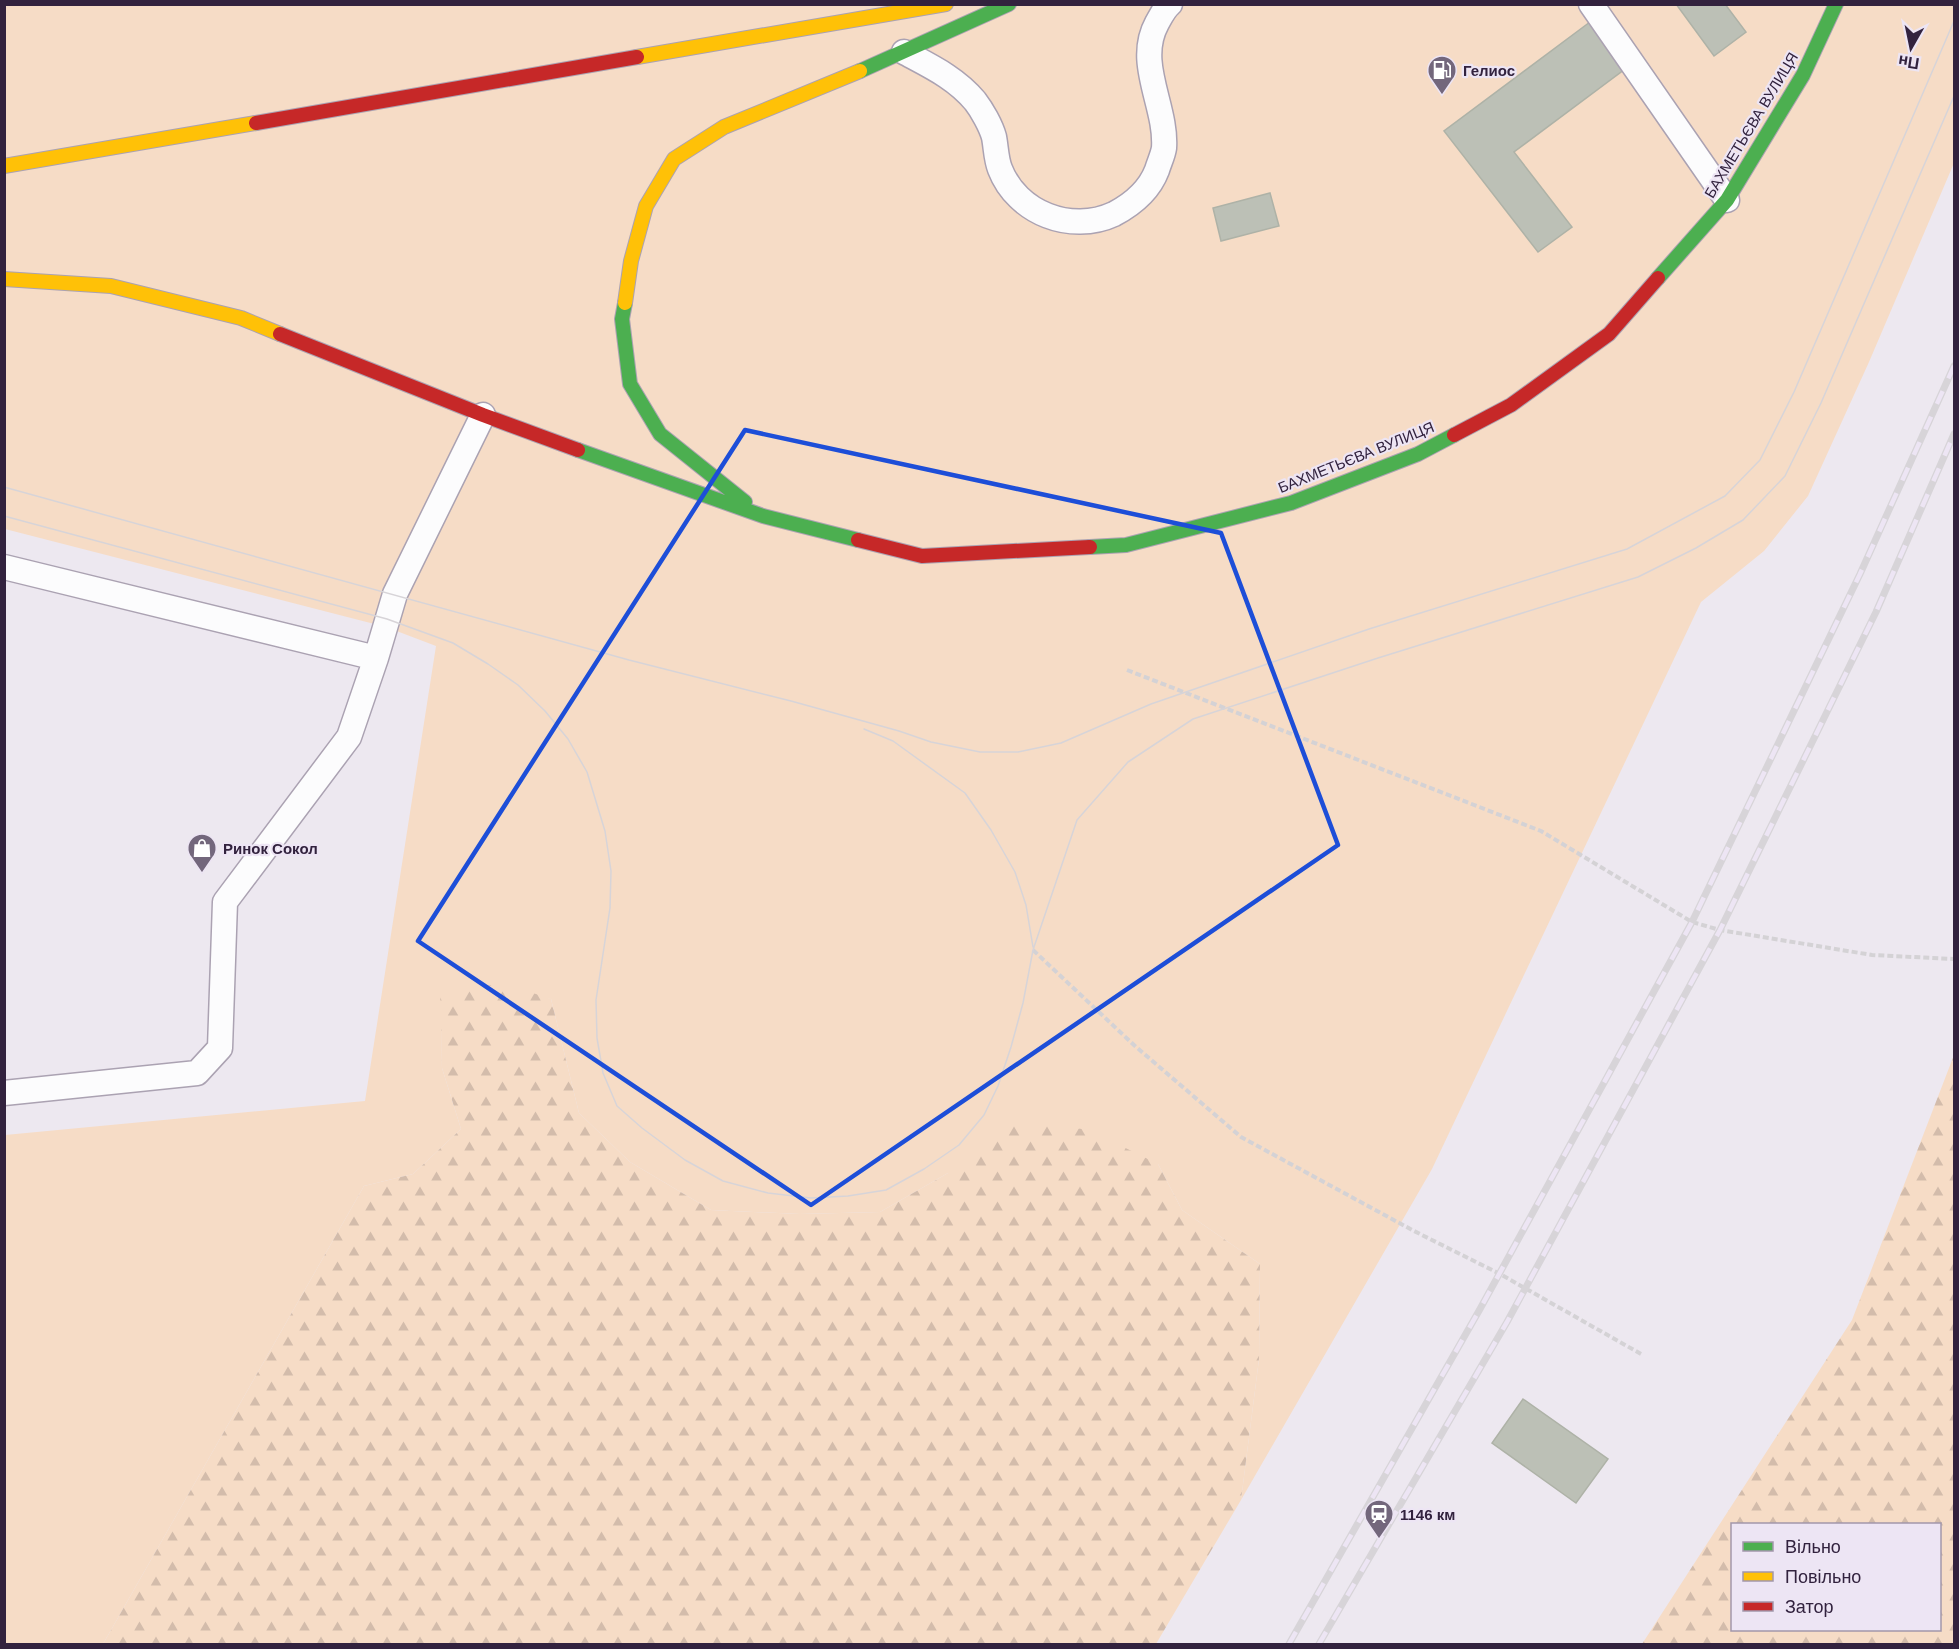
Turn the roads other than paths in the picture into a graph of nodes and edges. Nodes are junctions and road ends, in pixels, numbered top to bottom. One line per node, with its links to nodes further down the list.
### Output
1 (946, 4): 7 (main road)
2 (1009, 4): 6 (main road)
3 (1170, 4): 6 (lane)
4 (1591, 4): 8 (lane)
5 (1836, 4): 8 (main road, БАХМЕТЬЄВА ВУЛИЦЯ)
6 (904, 52): 11 (main road)
7 (4, 166)
8 (1727, 200): 11 (main road, БАХМЕТЬЄВА ВУЛИЦЯ)
9 (4, 279): 10 (main road, БАХМЕТЬЄВА ВУЛИЦЯ)
10 (483, 415): 11 (main road, БАХМЕТЬЄВА ВУЛИЦЯ); 13 (lane)
11 (763, 516)
12 (4, 567): 13 (lane)
13 (376, 658): 14 (lane)
14 (4, 1093)

